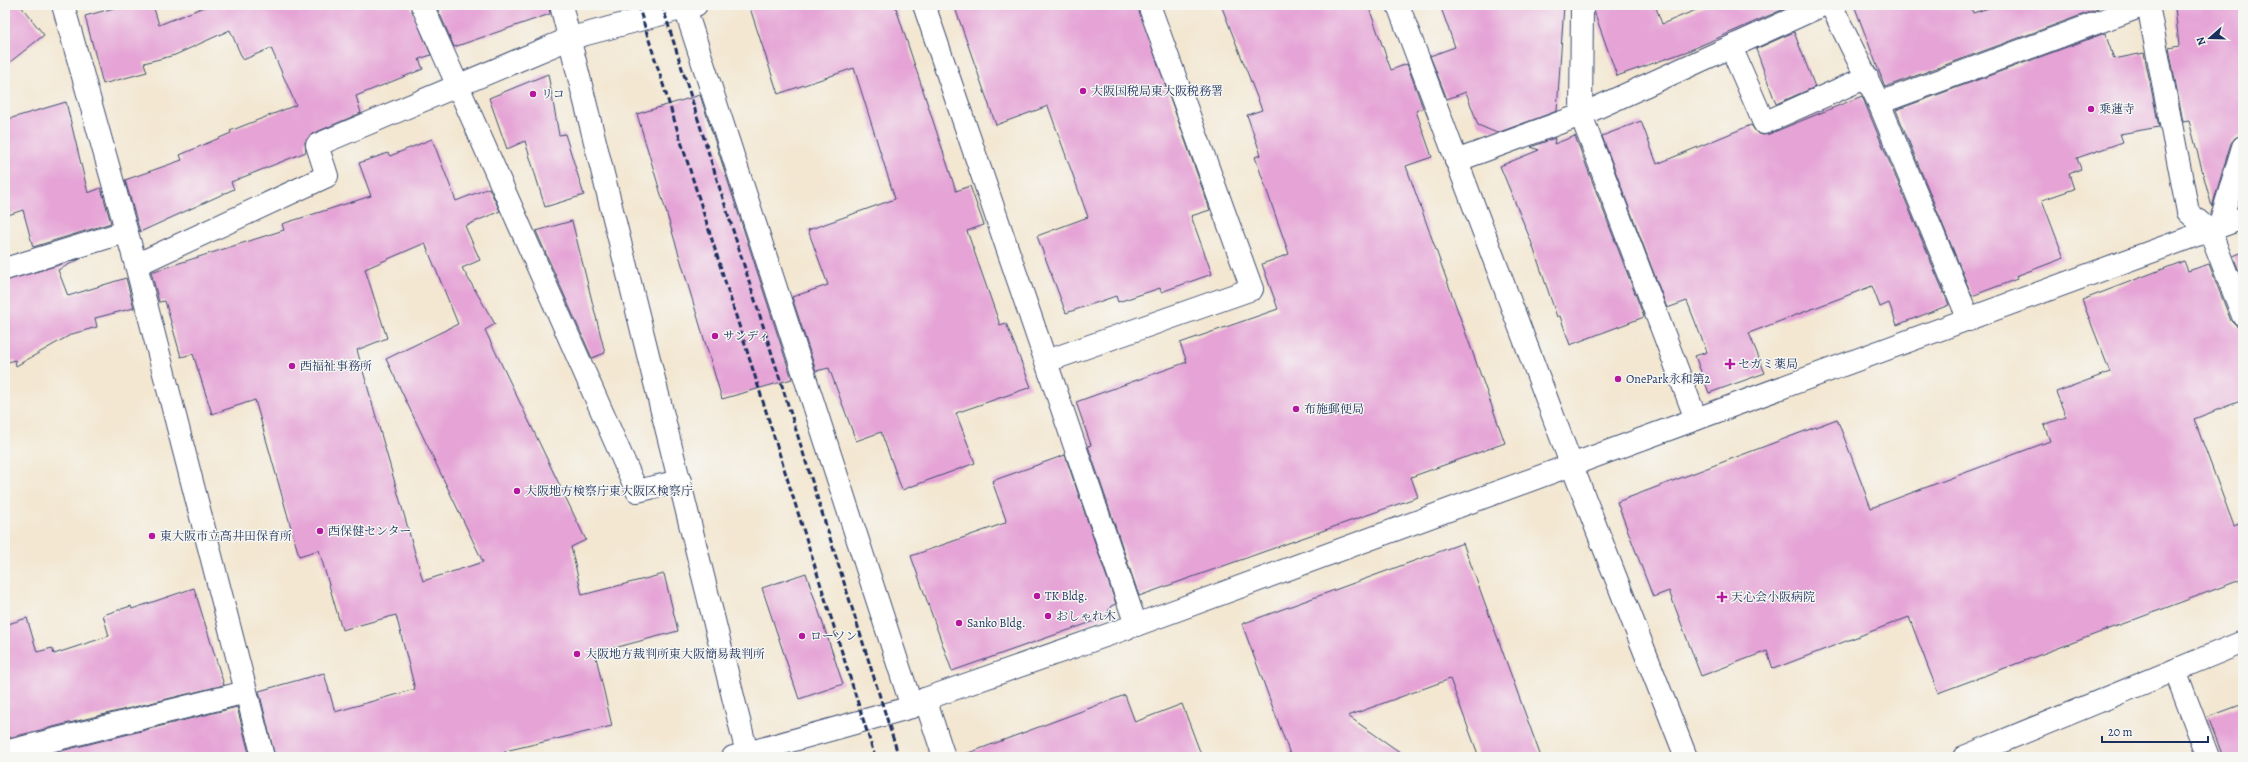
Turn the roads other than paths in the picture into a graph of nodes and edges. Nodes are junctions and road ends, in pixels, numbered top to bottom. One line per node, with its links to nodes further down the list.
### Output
1 (63, 5): 22 (street)
2 (422, 5): 15 (street)
3 (561, 5): 12 (street)
4 (924, 5): 27 (street)
5 (1149, 5): 27 (street)
6 (1398, 5): 19 (street)
7 (1582, 5): 17 (street)
8 (1823, 5): 13 (street)
9 (1831, 5): 14 (street)
10 (688, 6): 12 (street); 35 (street)
11 (2151, 6): 16 (street); 21 (street)
12 (571, 38): 15 (street); 30 (street)
13 (1730, 47): 14 (street); 17 (street)
14 (1867, 77): 16 (street)
15 (458, 86): 23 (street); 30 (street)
16 (1879, 103): 26 (street)
17 (1581, 115): 19 (street); 28 (street)
18 (2243, 147): 21 (street)
19 (1456, 161): 29 (street)
20 (2243, 218): 21 (street)
21 (2214, 229): 25 (street); 26 (street)
22 (125, 232): 23 (street); 24 (street)
23 (136, 265): 34 (street)
24 (5, 269)
25 (2243, 316)
26 (1969, 320): 28 (street)
27 (1047, 361): 31 (street)
28 (1696, 419): 29 (street)
29 (1572, 466): 31 (street); 41 (street)
30 (680, 481): 38 (street)
31 (1136, 625): 35 (street)
32 (2243, 642): 33 (street)
33 (2175, 670): 36 (street); 43 (street)
34 (246, 692): 37 (street); 39 (street)
35 (919, 703): 38 (street); 40 (street)
36 (2006, 749): 42 (street)
37 (5, 752)
38 (743, 756)
39 (263, 757)
40 (944, 757)
41 (1686, 757)
42 (1964, 757)
43 (2208, 757)

